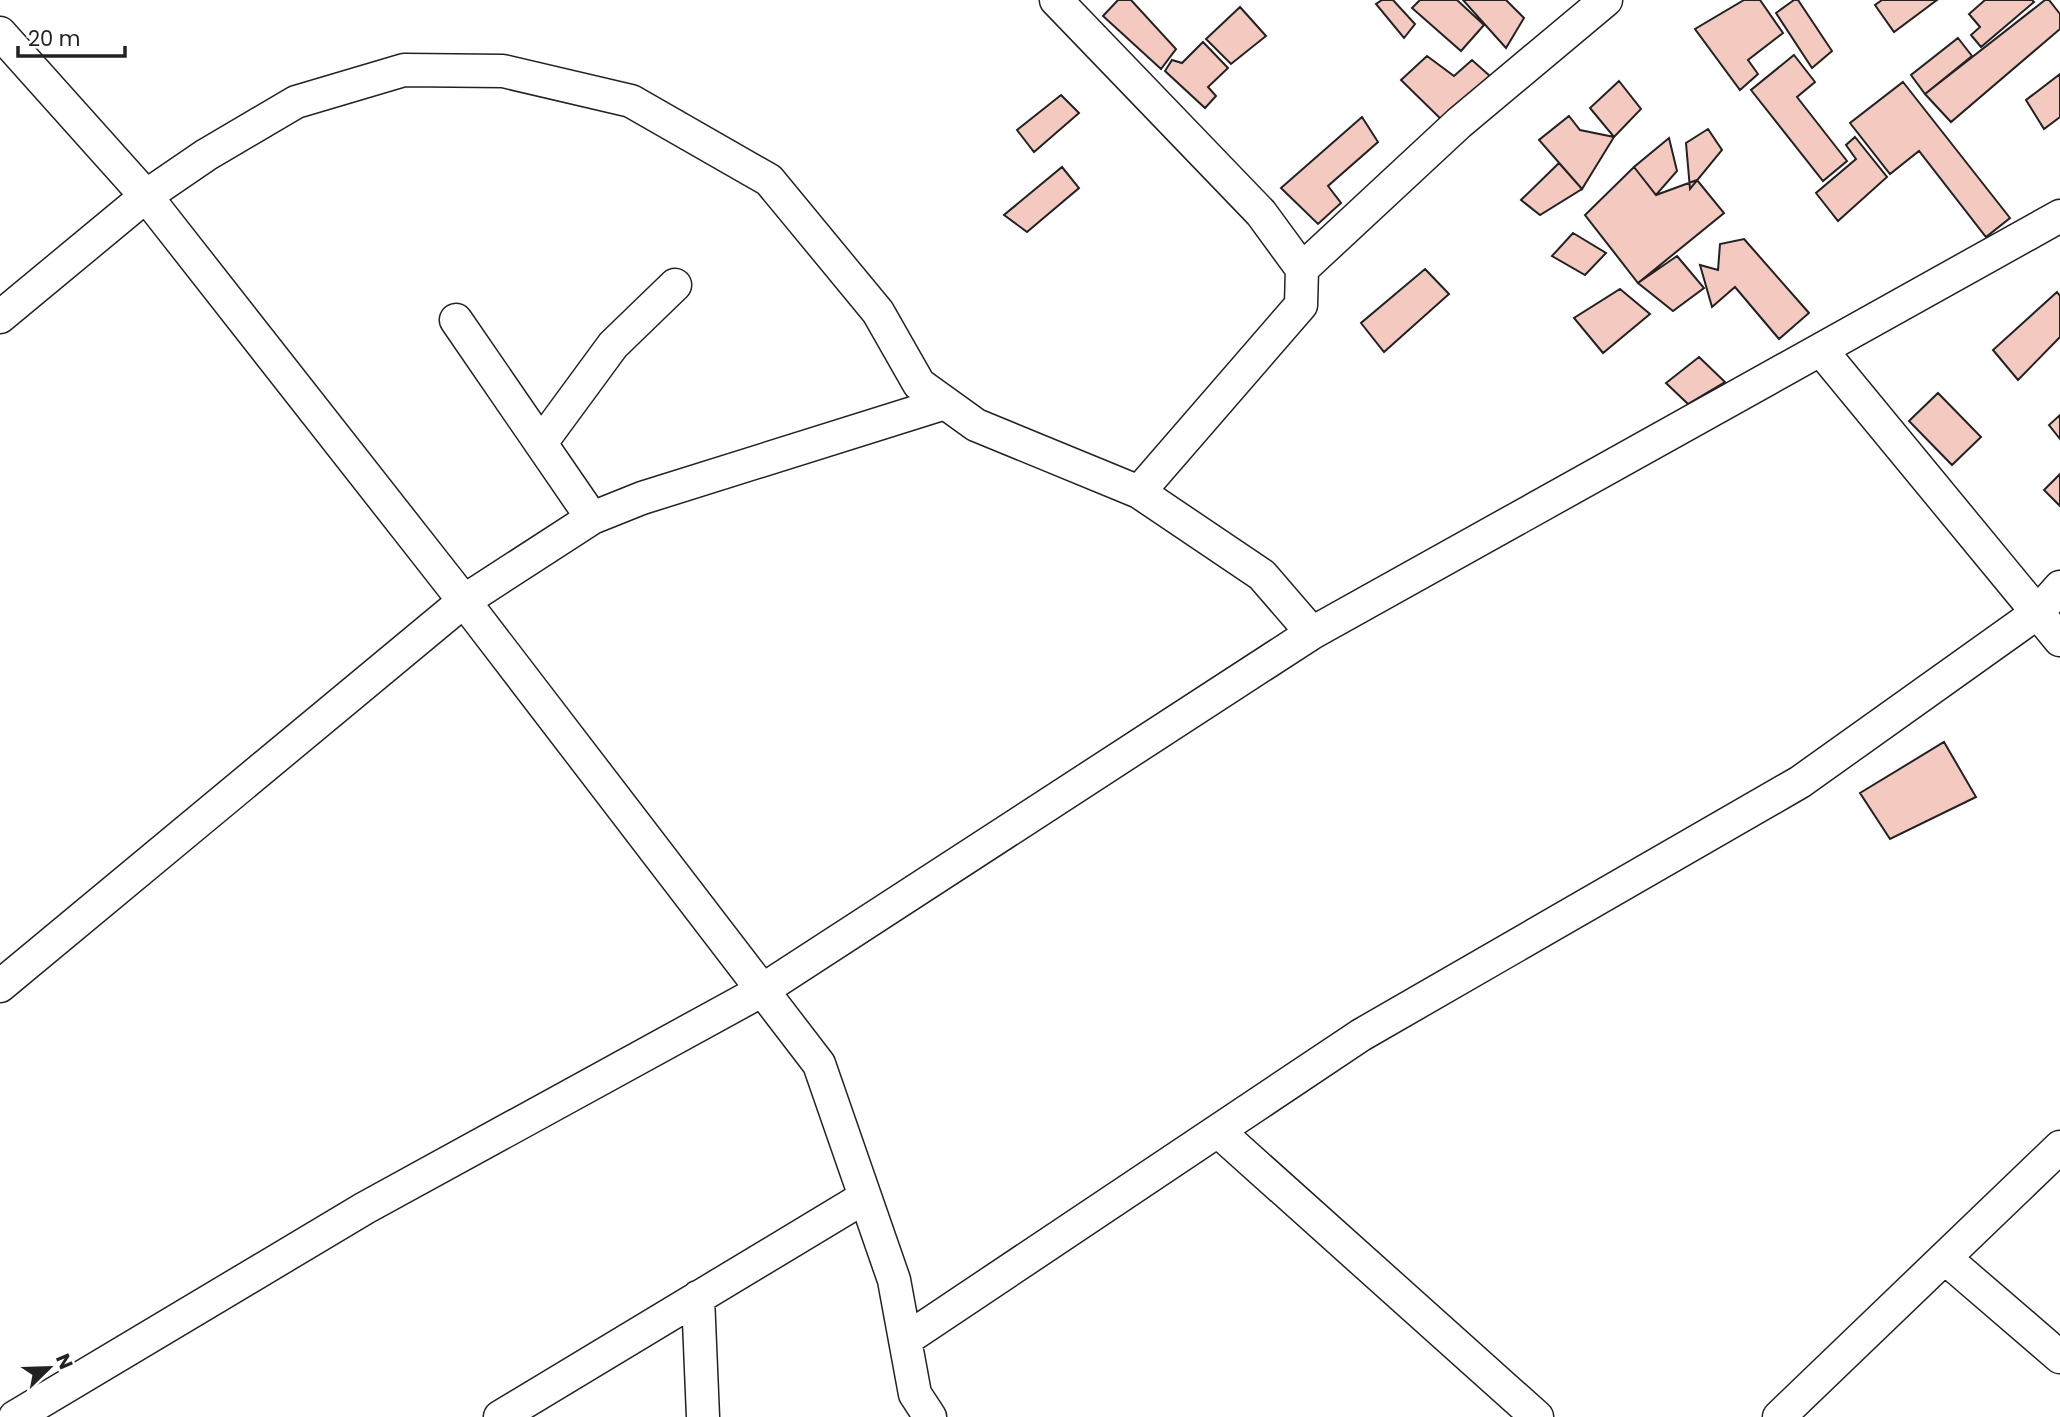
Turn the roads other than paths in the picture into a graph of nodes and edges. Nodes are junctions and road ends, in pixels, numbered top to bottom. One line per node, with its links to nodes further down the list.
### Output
1 (1056, 0): 6 (street)
2 (1606, 0): 6 (street)
3 (0, 33): 4 (street)
4 (146, 196): 8 (street); 11 (street); 16 (street)
5 (2060, 216): 10 (street)
6 (1302, 269): 13 (street)
7 (675, 285): 12 (street)
8 (0, 317)
9 (456, 320): 12 (street)
10 (1821, 350): 17 (street); 18 (street)
11 (945, 403): 13 (street); 14 (street)
12 (541, 443): 14 (street)
13 (1139, 492): 18 (street)
14 (592, 518): 16 (street)
15 (2060, 587): 17 (street)
16 (464, 601): 20 (street); 21 (street)
17 (2036, 613): 19 (street); 22 (street)
18 (1312, 633): 21 (street)
19 (2060, 640)
20 (0, 986)
21 (761, 991): 24 (street); 29 (street)
22 (1218, 1131): 27 (street); 33 (street)
23 (2060, 1147): 25 (street)
24 (865, 1197): 26 (street); 27 (street)
25 (1945, 1258): 28 (street); 34 (street)
26 (698, 1297): 30 (street); 31 (street)
27 (905, 1340): 32 (street)
28 (2060, 1357)
29 (15, 1417)
30 (500, 1417)
31 (702, 1417)
32 (930, 1417)
33 (1537, 1417)
34 (1779, 1417)

